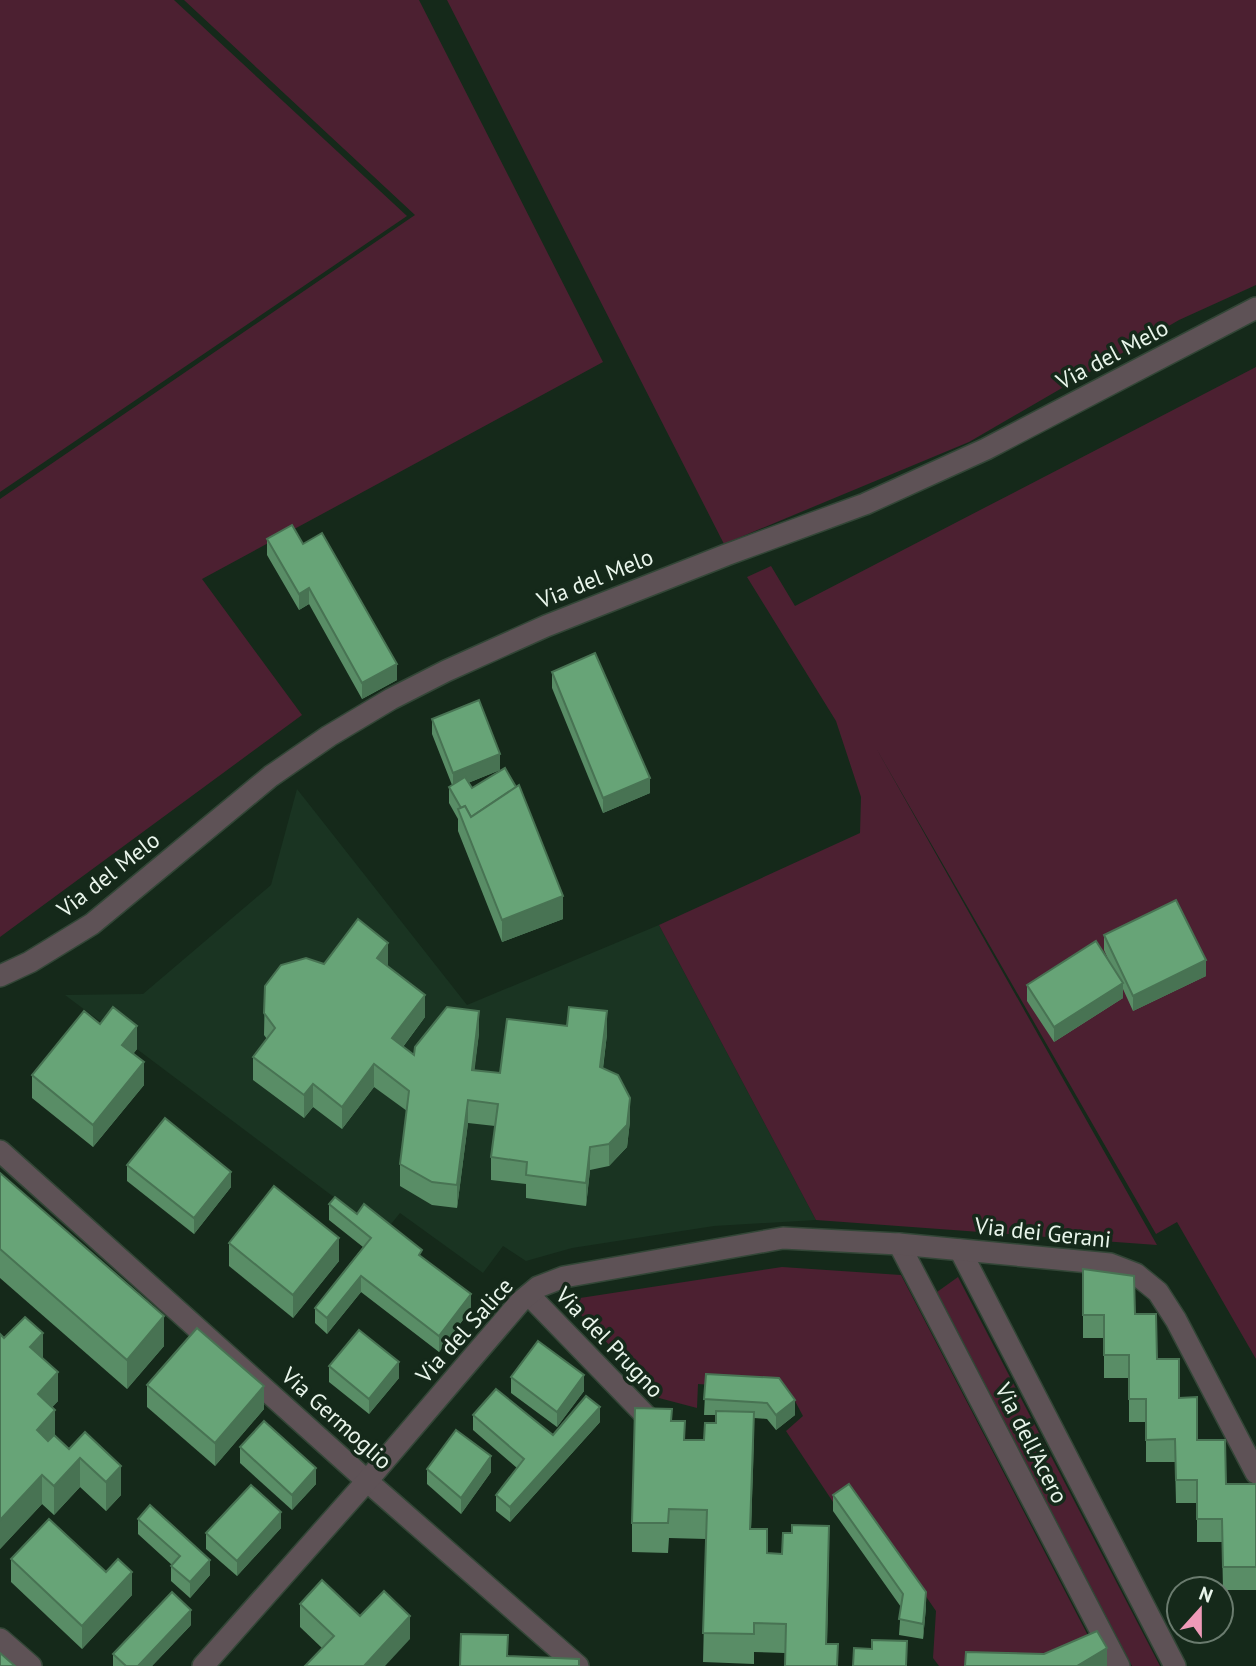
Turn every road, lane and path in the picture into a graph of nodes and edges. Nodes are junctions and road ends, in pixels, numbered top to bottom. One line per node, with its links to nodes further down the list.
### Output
1 (1256, 308): 2 (street, Via del Melo)
2 (0, 976)
3 (0, 1151): 9 (street, Via Germoglio)
4 (899, 1244): 5 (street, Via del Salice); 6 (street, Via del Salice); 14 (street, Via dell'Acero)
5 (960, 1250): 8 (street, Via dei Gerani); 15 (street, Via dell'Acero)
6 (528, 1295): 7 (street, Via del Prugno); 9 (street, Via del Salice)
7 (655, 1425)
8 (1256, 1473)
9 (367, 1481): 12 (street, Via del Salice); 13 (street, Via Germoglio)
10 (0, 1639): 11 (street)
11 (31, 1666)
12 (203, 1666)
13 (578, 1666)
14 (1119, 1666)
15 (1175, 1666)

